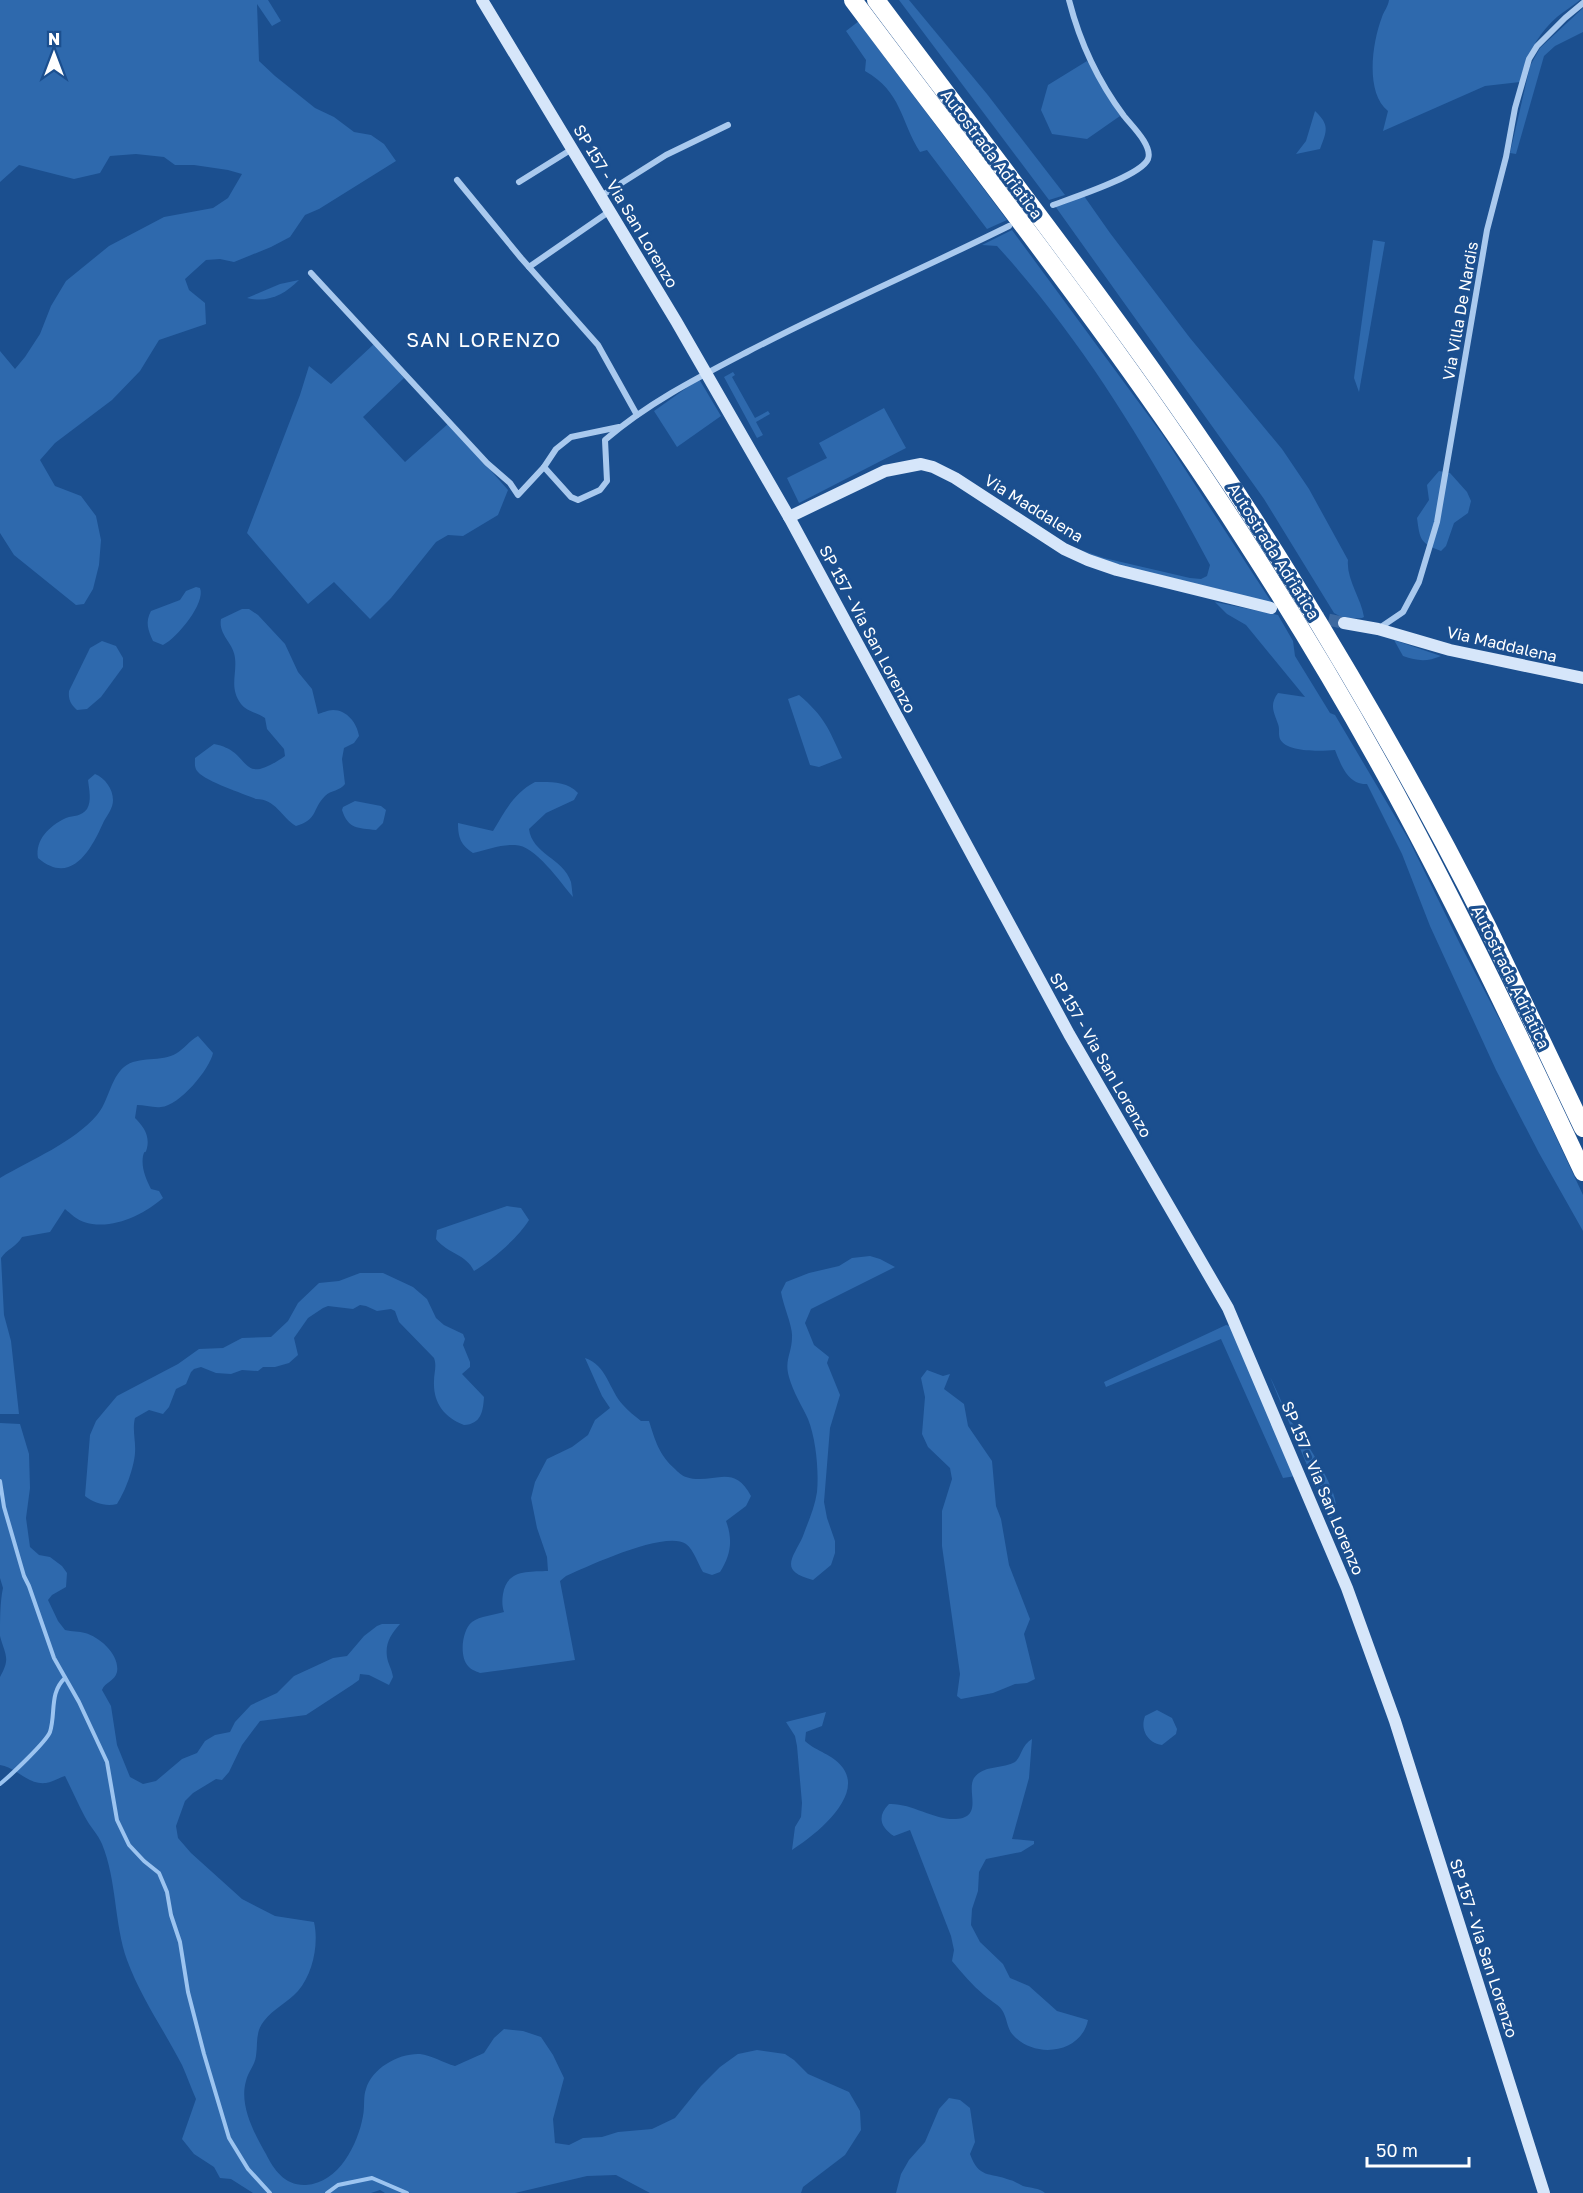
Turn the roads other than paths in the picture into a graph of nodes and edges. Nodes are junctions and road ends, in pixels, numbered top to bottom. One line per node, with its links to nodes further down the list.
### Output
1 (482, 0): 7 (main road, SP 157 - Via San Lorenzo)
2 (853, 0): 26 (highway, Autostrada Adriatica)
3 (876, 0): 25 (highway, Autostrada Adriatica)
4 (1069, 0): 11 (street)
5 (1583, 3): 23 (street, Via Villa De Nardis)
6 (728, 126): 10 (street)
7 (572, 148): 9 (street); 10 (main road, SP 157 - Via San Lorenzo)
8 (457, 180): 14 (street)
9 (519, 182)
10 (601, 196): 12 (main road, SP 157 - Via San Lorenzo)
11 (1053, 205)
12 (610, 211): 14 (street); 16 (main road, SP 157 - Via San Lorenzo)
13 (1009, 226): 16 (street)
14 (529, 267): 17 (street)
15 (311, 273): 19 (street)
16 (706, 373): 17 (street); 20 (main road, SP 157 - Via San Lorenzo)
17 (637, 415): 18 (street)
18 (621, 427): 19 (street); 19 (street)
19 (544, 467)
20 (789, 517): 21 (main road, Via Maddalena); 27 (main road, SP 157 - Via San Lorenzo)
21 (1271, 608)
22 (1344, 623): 23 (main road, Via Maddalena)
23 (1378, 629): 24 (main road, Via Maddalena)
24 (1583, 678)
25 (1583, 1128)
26 (1583, 1172)
27 (1544, 2193)

